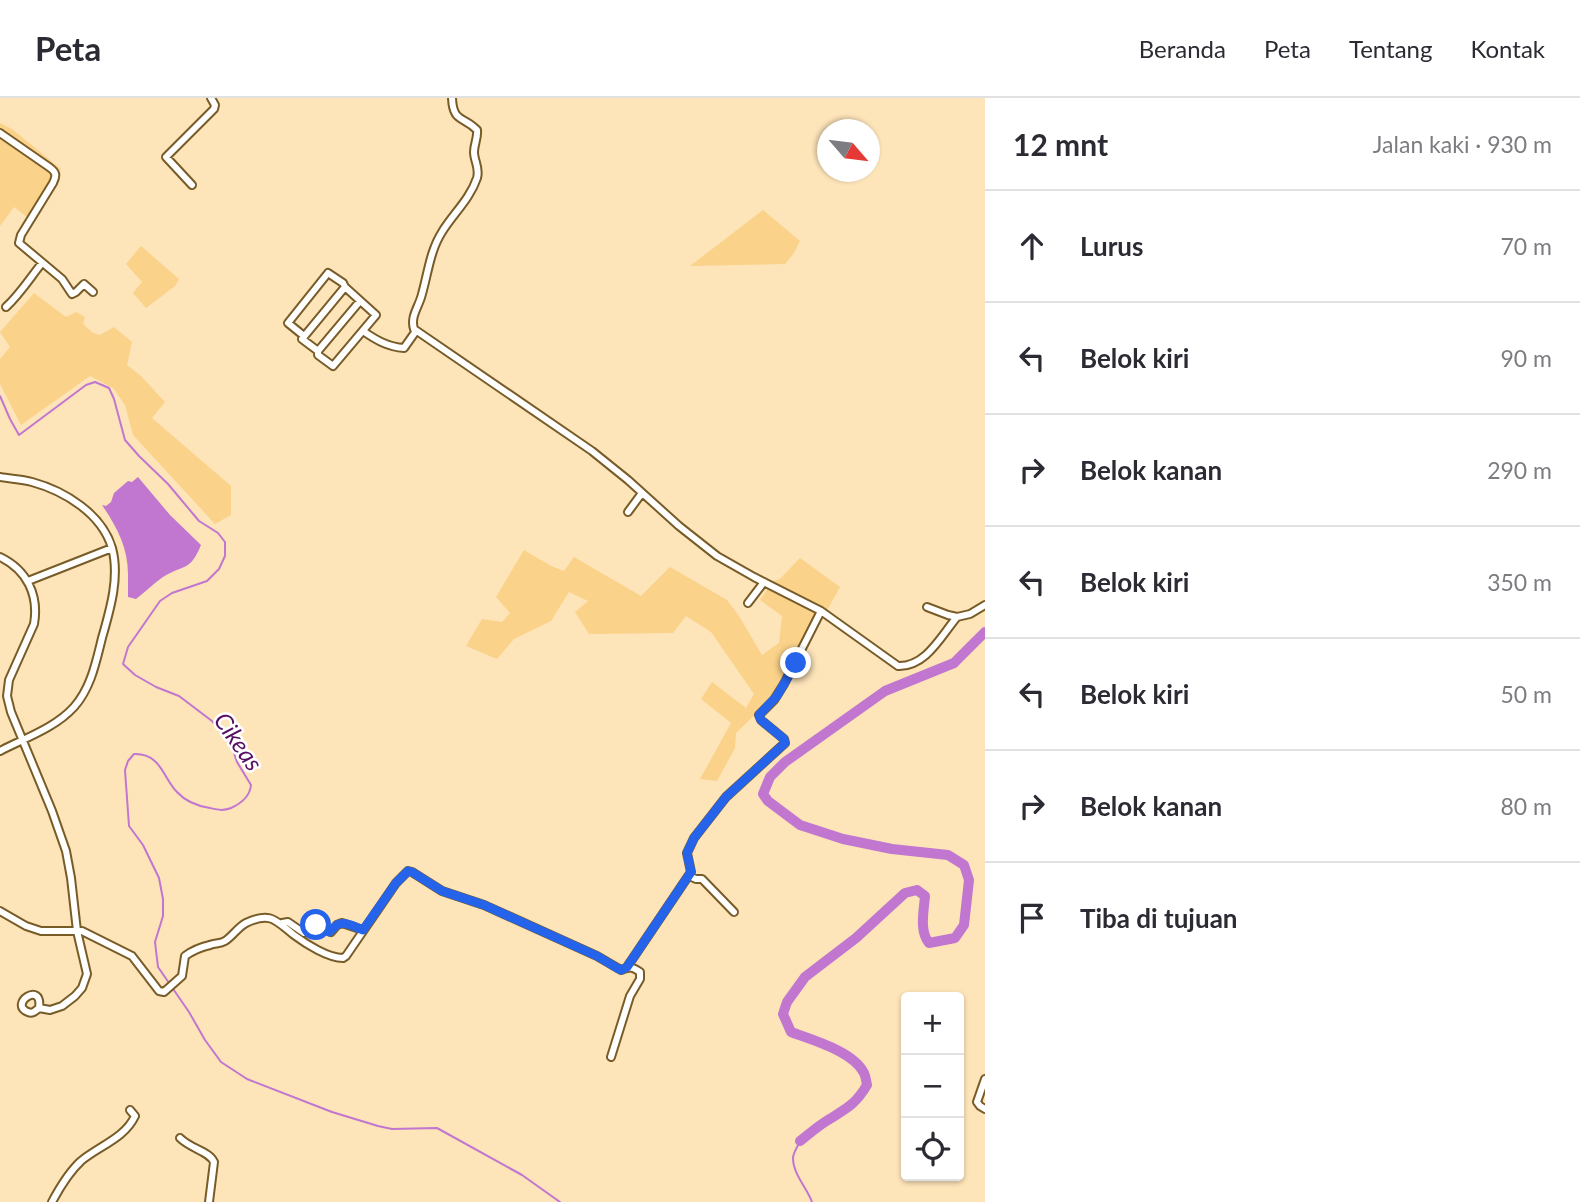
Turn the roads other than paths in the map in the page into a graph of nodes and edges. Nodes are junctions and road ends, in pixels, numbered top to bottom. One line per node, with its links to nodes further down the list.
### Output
1 (211, 98): 4 (street)
2 (452, 98): 11 (street)
3 (0, 133): 5 (street)
4 (192, 185)
5 (42, 263): 7 (street); 9 (street)
6 (345, 287): 8 (street); 12 (street); 12 (street)
7 (93, 292)
8 (360, 301): 10 (street); 13 (street)
9 (6, 307)
10 (363, 331): 11 (street); 13 (street)
11 (416, 331): 15 (street)
12 (304, 336): 13 (street)
13 (318, 351)
14 (0, 478): 17 (street)
15 (642, 493): 16 (street); 20 (street)
16 (628, 512)
17 (112, 548): 19 (street); 26 (street)
18 (0, 557): 19 (street)
19 (28, 581): 26 (street)
20 (764, 582): 21 (street); 24 (street)
21 (748, 603)
22 (985, 605): 25 (street)
23 (927, 607): 25 (street)
24 (821, 611): 25 (street); 28 (street)
25 (957, 617)
26 (23, 740): 27 (street); 33 (street)
27 (0, 751)
28 (689, 876): 30 (street); 34 (street)
29 (0, 911): 33 (street)
30 (734, 912)
31 (282, 923): 32 (street); 32 (street); 33 (street)
32 (363, 930): 34 (street)
33 (77, 931): 35 (street)
34 (627, 967): 36 (street)
35 (38, 1008)
36 (611, 1057)
37 (985, 1079): 38 (street)
38 (985, 1109)
39 (130, 1110): 41 (street)
40 (180, 1138): 42 (street)
41 (52, 1202)
42 (209, 1202)

